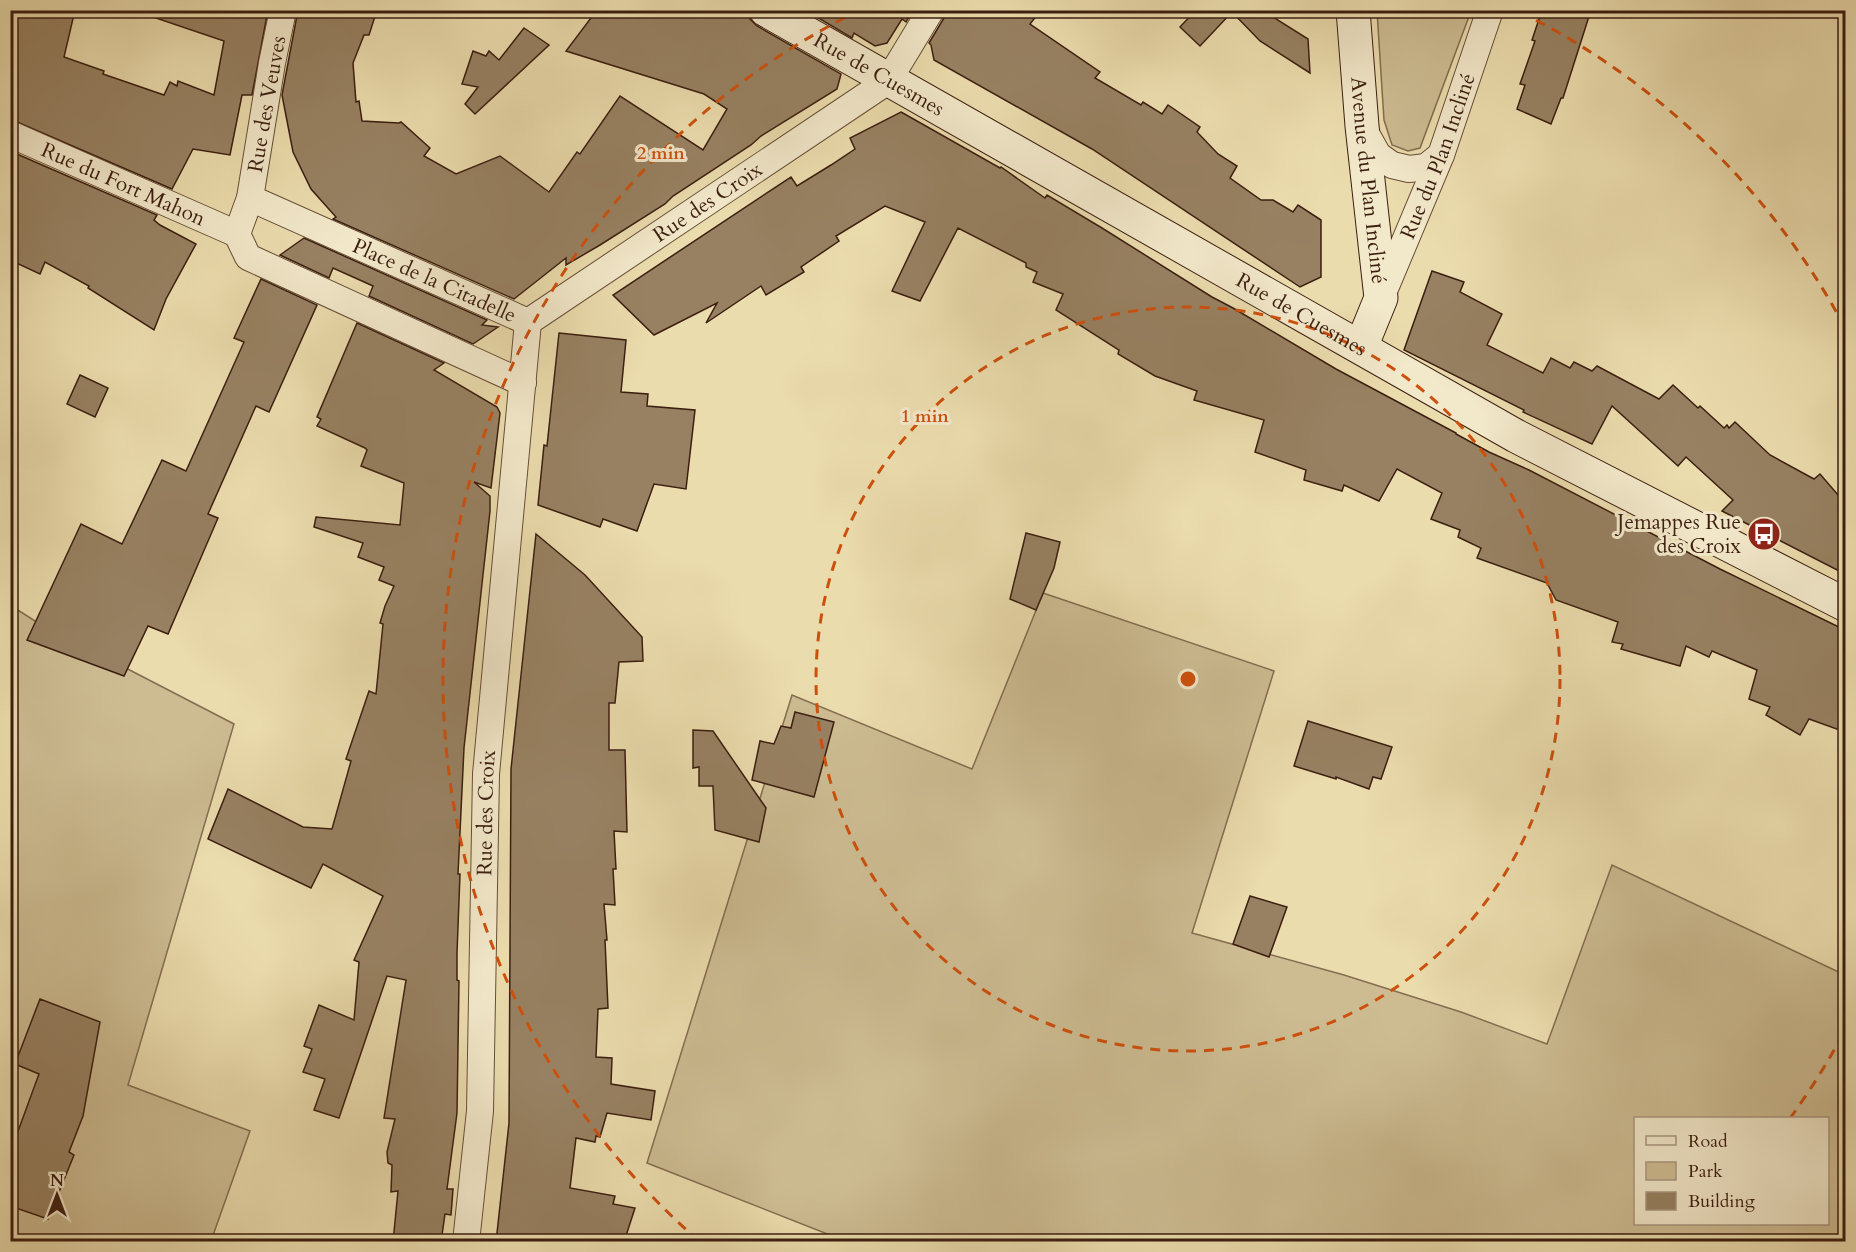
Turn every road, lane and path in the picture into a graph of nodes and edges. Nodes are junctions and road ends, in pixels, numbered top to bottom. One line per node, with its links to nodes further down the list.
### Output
1 (283, 10): 10 (street, Rue des Veuves)
2 (766, 10): 6 (street, Rue de Cuesmes)
3 (931, 10): 6 (street)
4 (1353, 10): 7 (street, Avenue du Plan Incliné)
5 (1490, 10): 9 (street, Rue du Plan Incliné)
6 (888, 81): 13 (street, Rue des Croix); 14 (street, Rue de Cuesmes)
7 (1362, 126): 9 (street); 12 (street, Avenue du Plan Incliné)
8 (10, 134): 11 (street, Rue du Fort Mahon)
9 (1441, 155): 12 (street, Rue du Plan Incliné)
10 (250, 198): 11 (street); 13 (street, Place de la Citadelle)
11 (237, 234): 15 (street)
12 (1381, 298): 14 (street, Avenue du Plan Incliné)
13 (528, 322): 15 (street, Place de la Citadelle)
14 (1361, 347): 16 (street, Rue de Cuesmes)
15 (523, 383): 17 (street, Rue des Croix)
16 (1845, 605)
17 (466, 1242)

